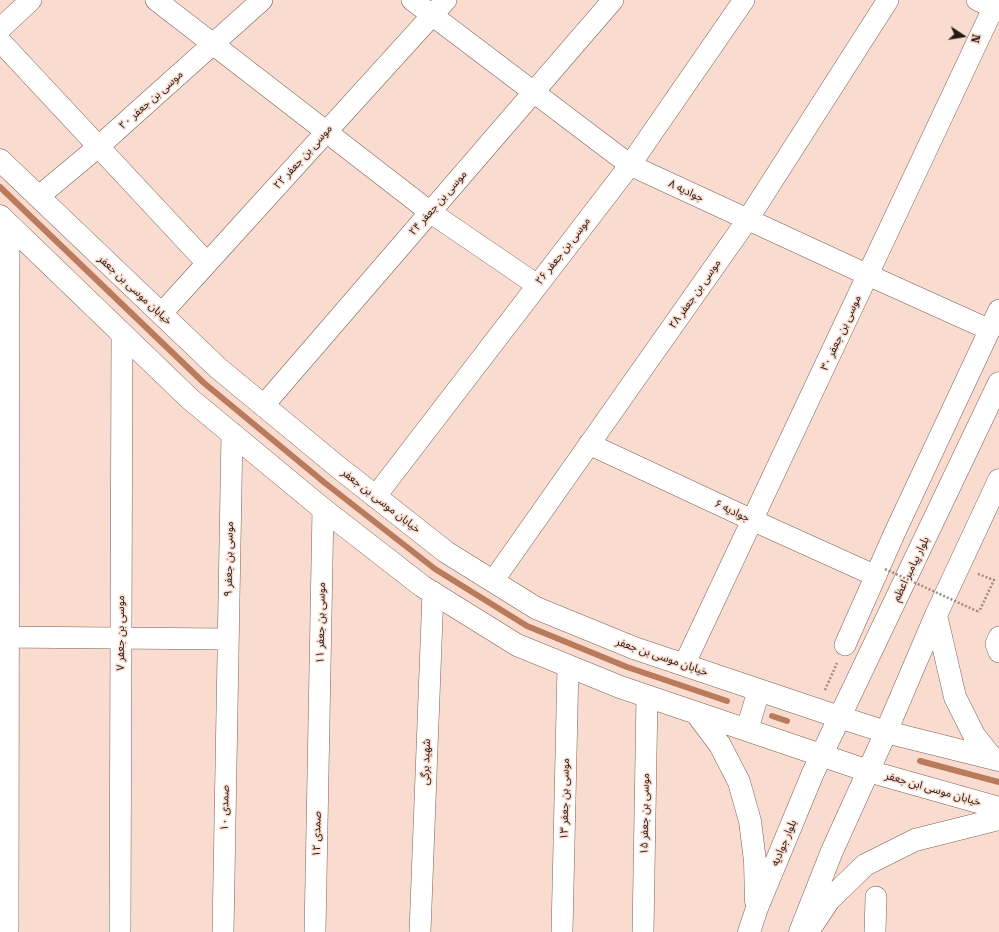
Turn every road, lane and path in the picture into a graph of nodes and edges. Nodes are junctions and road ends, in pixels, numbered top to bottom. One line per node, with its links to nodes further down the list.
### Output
1 (31, 0): 10 (street)
2 (156, 0): 12 (street)
3 (262, 0): 12 (street, موسی بن جعفر ۲۰)
4 (412, 0): 9 (street, جوادیه ۸)
5 (613, 0): 13 (street, موسی بن جعفر ۲۴)
6 (744, 0): 17 (street, موسی بن جعفر ۲۶)
7 (888, 0): 20 (street, موسی بن جعفر ۲۸)
8 (992, 4): 23 (street, موسی بن جعفر ۳۰)
9 (439, 8): 13 (street, جوادیه ۸); 14 (street, موسی بن جعفر ۲۲)
10 (0, 29)
11 (0, 41): 15 (street)
12 (213, 44): 14 (street); 15 (street, موسی بن جعفر ۲۰)
13 (534, 92): 17 (street, جوادیه ۸); 19 (street, موسی بن جعفر ۲۴)
14 (326, 131): 19 (street); 22 (street, موسی بن جعفر ۲۲)
15 (98, 147): 18 (street, موسی بن جعفر ۲۰); 22 (street)
16 (0, 160): 18 (main road, خیابان موسی بن جعفر)
17 (630, 165): 20 (street, جوادیه ۸); 24 (street, موسی بن جعفر ۲۶)
18 (38, 197): 26 (main road, خیابان موسی بن جعفر)
19 (430, 212): 24 (street); 30 (street, موسی بن جعفر ۲۴)
20 (748, 220): 23 (street, جوادیه ۸); 32 (street, موسی بن جعفر ۲۸)
21 (4, 221): 28 (main road); 42 (street)
22 (207, 263): 26 (street, موسی بن جعفر ۲۲)
23 (868, 275): 27 (street, جوادیه ۸); 36 (street, موسی بن جعفر ۳۰)
24 (537, 285): 34 (street, موسی بن جعفر ۲۶)
25 (999, 310): 27 (street)
26 (161, 314): 30 (main road, خیابان موسی بن جعفر)
27 (990, 330): 37 (street)
28 (122, 334): 31 (main road); 44 (street, موسی بن جعفر ۷)
29 (999, 383): 55 (main road, بلوار پیامبر اعظم)
30 (263, 406): 34 (main road, خیابان موسی بن جعفر)
31 (232, 433): 35 (main road); 45 (street, موسی بن جعفر ۹)
32 (589, 444): 36 (street, جوادیه ۶); 39 (street, موسی بن جعفر ۲۸)
33 (999, 480): 41 (main road)
34 (375, 497): 39 (main road, خیابان موسی بن جعفر)
35 (323, 509): 40 (main road); 58 (street, موسی بن جعفر ۱۱)
36 (752, 520): 37 (street, جوادیه ۶); 48 (street, موسی بن جعفر ۳۰)
37 (880, 572): 38 (path, bridge); 46 (street)
38 (994, 580)
39 (493, 581): 48 (main road, خیابان موسی بن جعفر)
40 (433, 592): 49 (main road); 71 (street, شهید برگی)
41 (936, 614): 57 (main road); 60 (main road)
42 (4, 637): 44 (street); 61 (street)
43 (999, 637): 47 (street)
44 (121, 638): 45 (street); 68 (street, موسی بن جعفر ۷)
45 (228, 639): 50 (street, موسی بن جعفر ۹)
46 (845, 645): 53 (path)
47 (999, 652)
48 (684, 665): 51 (main road, خیابان موسی بن جعفر)
49 (568, 666): 52 (main road); 72 (street, موسی بن جعفر ۱۳)
50 (228, 684): 69 (street, صمدی ۱۰)
51 (759, 690): 53 (main road, خیابان موسی بن جعفر); 56 (main road)
52 (647, 696): 54 (main road); 73 (street, موسی بن جعفر ۱۵)
53 (817, 709): 55 (main road, خیابان موسی بن جعفر)
54 (696, 713): 56 (main road); 66 (main road)
55 (839, 717): 57 (main road, خیابان موسی بن جعفر); 59 (main road, بلوار پیامبر اعظم)
56 (747, 730): 59 (main road)
57 (886, 732): 60 (main road); 62 (main road)
58 (319, 736): 70 (street, صمدی ۱۲)
59 (822, 755): 62 (main road, خیابان موسی ابن جعفر); 66 (main road, بلوار جوادیه)
60 (996, 759)
61 (4, 765): 67 (street)
62 (868, 770): 63 (main road, خیابان موسی ابن جعفر); 75 (main road)
63 (999, 808)
64 (999, 819): 76 (main road)
65 (876, 898): 77 (street)
66 (757, 908): 74 (main road, بلوار جوادیه)
67 (8, 932)
68 (120, 932)
69 (223, 932)
70 (315, 932)
71 (420, 932)
72 (562, 932)
73 (643, 932)
74 (749, 932)
75 (800, 932)
76 (808, 932)
77 (875, 932)

